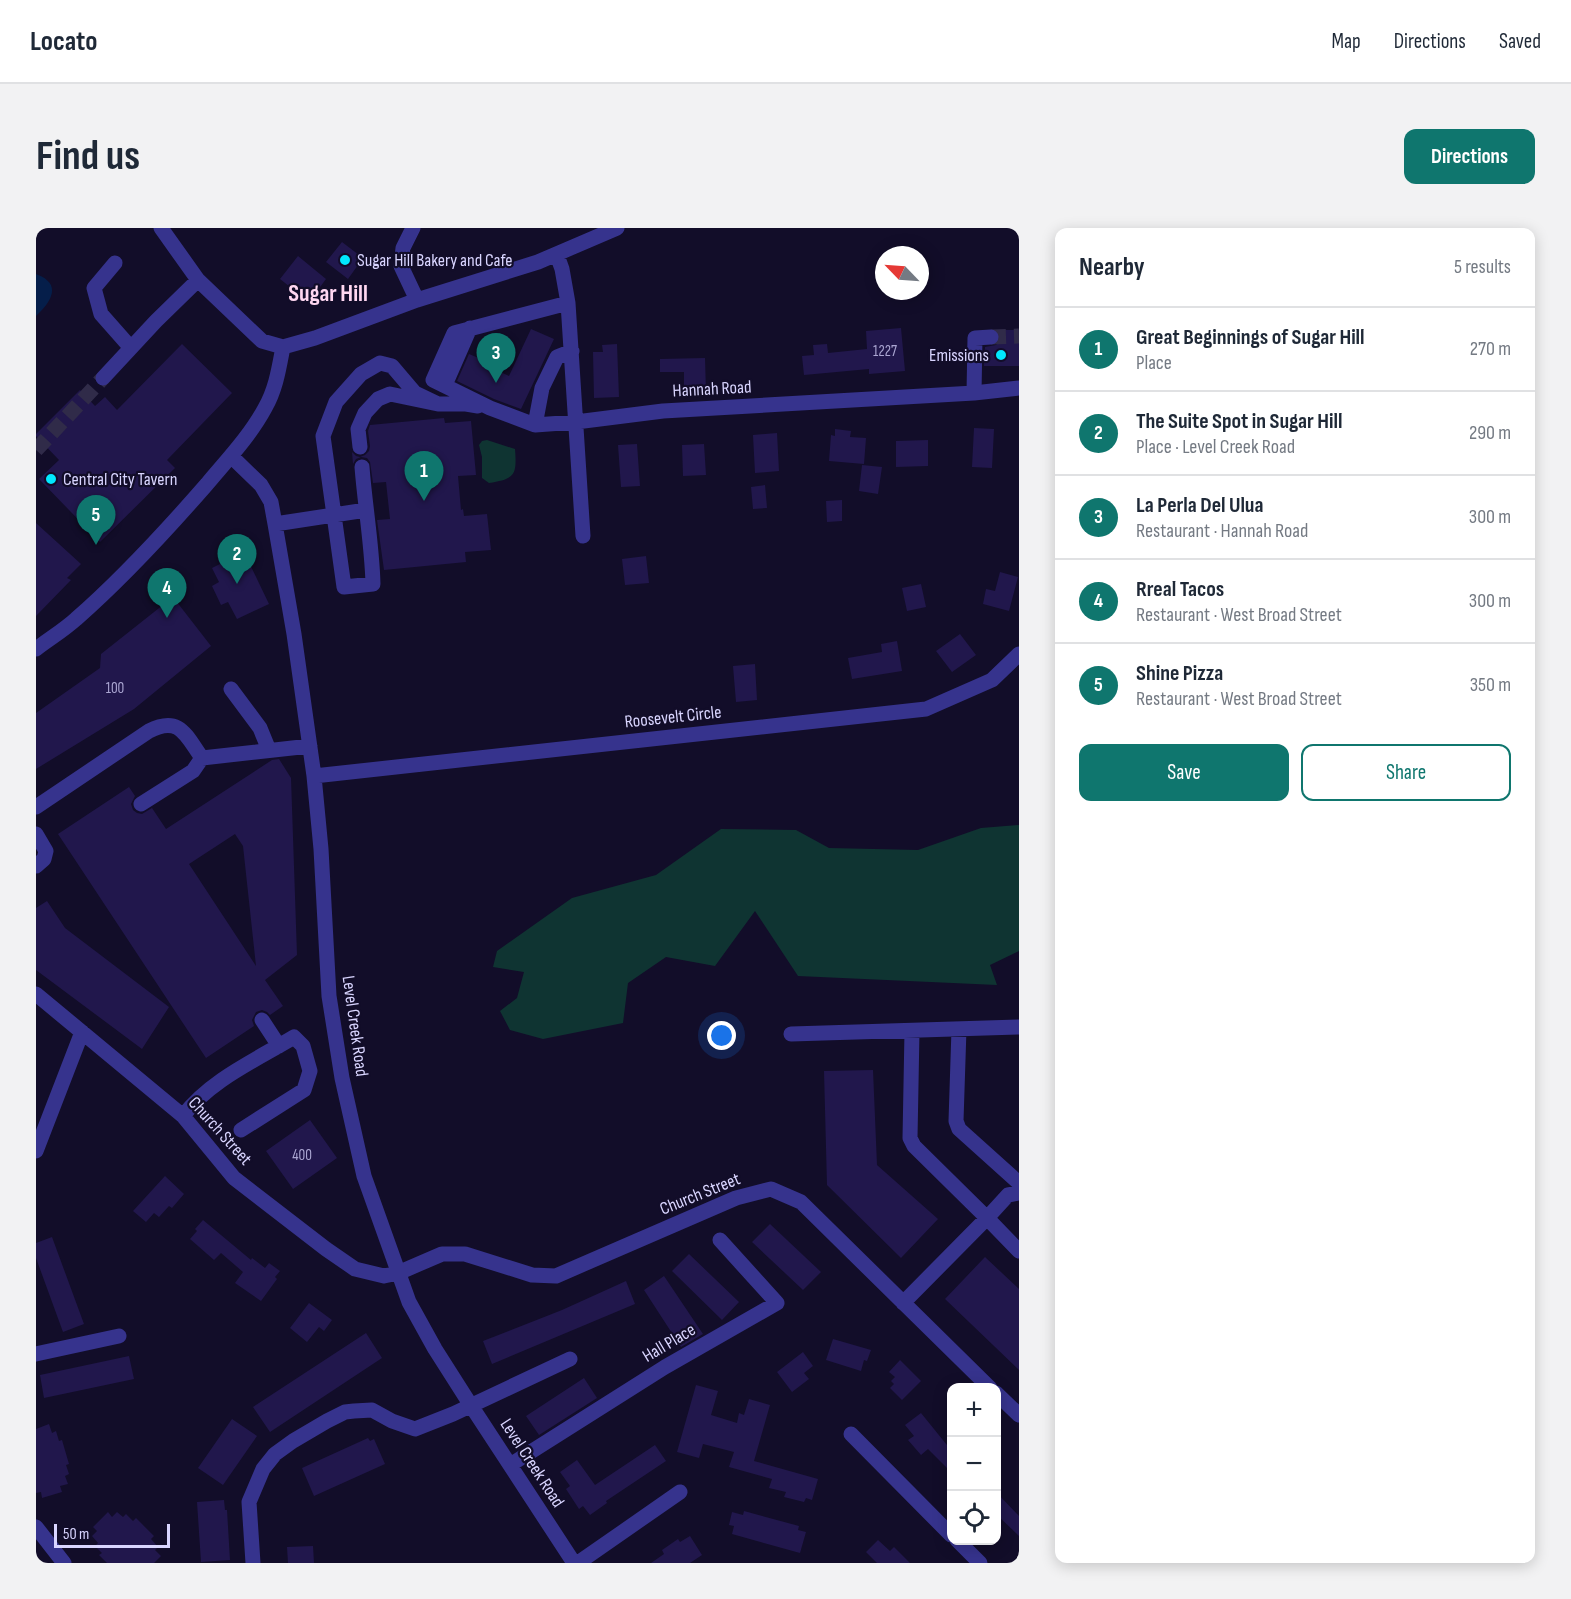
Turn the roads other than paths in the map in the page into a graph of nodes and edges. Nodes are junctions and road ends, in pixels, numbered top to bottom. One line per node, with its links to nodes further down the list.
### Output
1 (161, 228): 6 (street)
2 (412, 228): 7 (street)
3 (617, 228): 4 (street)
4 (557, 255): 7 (street); 8 (street)
5 (114, 263): 11 (street)
6 (198, 280): 10 (street); 11 (street)
7 (417, 300): 10 (street)
8 (568, 303): 12 (street); 17 (street)
9 (991, 337): 15 (street)
10 (284, 347): 21 (street)
11 (131, 348): 13 (street)
12 (572, 351): 18 (street); 19 (street)
13 (103, 378)
14 (1019, 388): 15 (street, Hannah Road)
15 (974, 393): 18 (street, Hannah Road)
16 (438, 404): 17 (street); 20 (street); 24 (street)
17 (490, 408): 19 (street)
18 (576, 422): 19 (street, Hannah Road); 26 (street)
19 (535, 425)
20 (360, 447)
21 (231, 456): 25 (street, Level Creek Road); 27 (street)
22 (362, 467): 23 (street)
23 (366, 510): 24 (street); 24 (street)
24 (333, 514): 25 (street)
25 (275, 524): 30 (street, Level Creek Road)
26 (583, 536)
27 (36, 649)
28 (1019, 654): 33 (street, Roosevelt Circle)
29 (231, 690): 31 (street)
30 (310, 746): 31 (street); 33 (street, Level Creek Road)
31 (269, 750): 32 (street)
32 (202, 758): 34 (street); 35 (street)
33 (314, 776): 54 (street, Level Creek Road)
34 (141, 804)
35 (36, 807)
36 (36, 834): 37 (street)
37 (36, 866)
38 (36, 994): 43 (street, Church Street)
39 (262, 1020): 45 (street)
40 (1019, 1027): 41 (street)
41 (959, 1029): 42 (street); 49 (street)
42 (912, 1031): 44 (street); 51 (street)
43 (82, 1032): 46 (street, Church Street); 48 (street)
44 (791, 1034)
45 (279, 1046): 46 (street); 47 (street)
46 (183, 1116): 54 (street, Church Street)
47 (241, 1130)
48 (36, 1151)
49 (1019, 1183)
50 (1019, 1193): 51 (street)
51 (987, 1218): 53 (street); 55 (street)
52 (720, 1240): 64 (street, Hall Place)
53 (1019, 1251)
54 (391, 1274): 55 (street, Church Street); 61 (street, Level Creek Road)
55 (903, 1303): 59 (street, Church Street)
56 (119, 1336): 57 (street)
57 (37, 1349)
58 (570, 1359): 61 (street)
59 (985, 1383)
60 (1001, 1398): 62 (street)
61 (470, 1404): 64 (street, Level Creek Road); 70 (street)
62 (1019, 1415)
63 (851, 1434): 67 (street)
64 (510, 1466): 71 (street, Level Creek Road)
65 (680, 1492): 71 (street)
66 (36, 1527): 69 (street)
67 (947, 1531)
68 (962, 1545): 72 (street)
69 (64, 1563)
70 (253, 1563)
71 (576, 1563)
72 (980, 1563)

